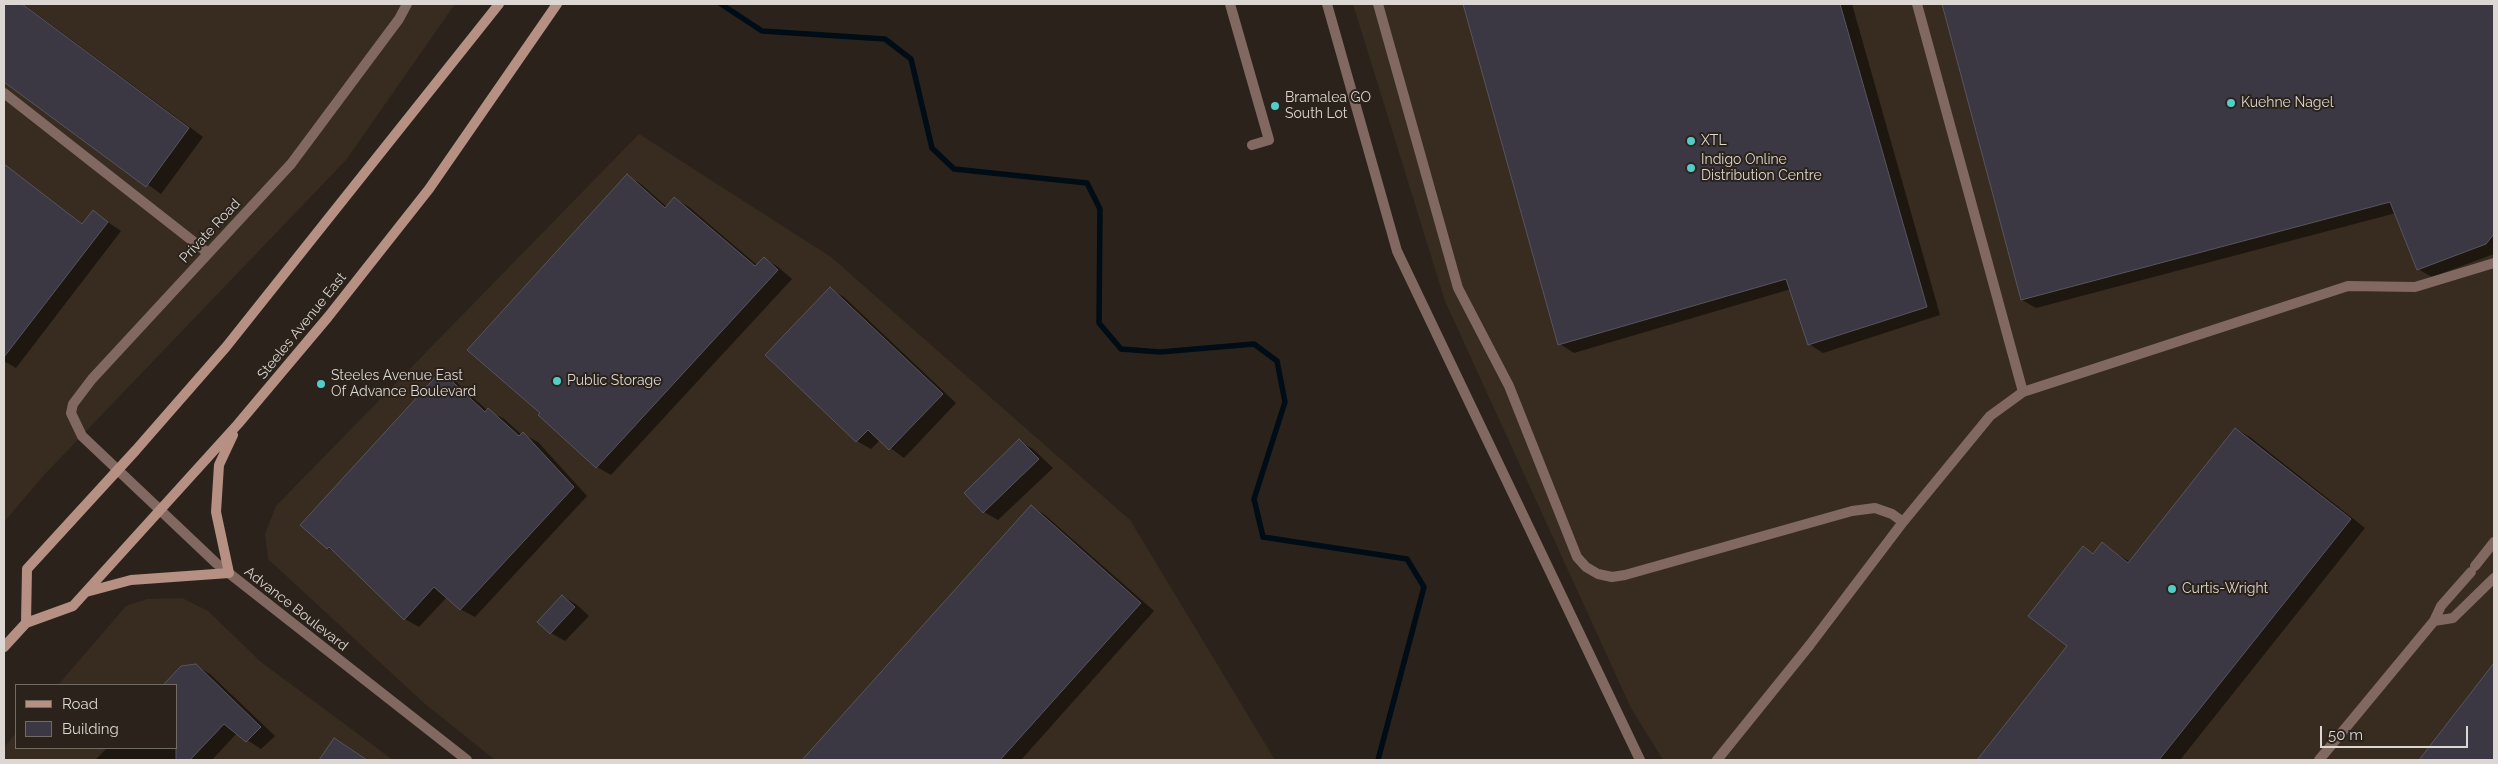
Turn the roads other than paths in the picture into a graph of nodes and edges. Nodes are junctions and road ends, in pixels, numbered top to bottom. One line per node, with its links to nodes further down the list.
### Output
1 (407, 4): 10 (street, Private Road)
2 (499, 4): 14 (main road)
3 (557, 4): 13 (main road, Steeles Avenue East)
4 (1230, 4): 9 (street)
5 (1327, 4): 25 (street)
6 (1378, 4): 16 (street)
7 (1917, 4): 12 (street)
8 (4, 93): 10 (street)
9 (1252, 145)
10 (208, 253): 14 (street, Private Road)
11 (2494, 264): 12 (street)
12 (2023, 392): 16 (street)
13 (238, 424): 15 (main road, Steeles Avenue East); 18 (main road)
14 (116, 470): 15 (street, Advance Boulevard); 22 (main road)
15 (161, 510): 18 (street, Advance Boulevard); 20 (main road, Steeles Avenue East)
16 (1903, 522): 26 (street)
17 (2494, 542): 21 (street)
18 (229, 573): 20 (main road); 24 (street, Advance Boulevard)
19 (2494, 578): 21 (street)
20 (86, 593): 22 (main road, Steeles Avenue East)
21 (2434, 621): 27 (street)
22 (26, 623): 23 (main road, Steeles Avenue East)
23 (4, 647)
24 (466, 760)
25 (1640, 760)
26 (1716, 760)
27 (2319, 760)

